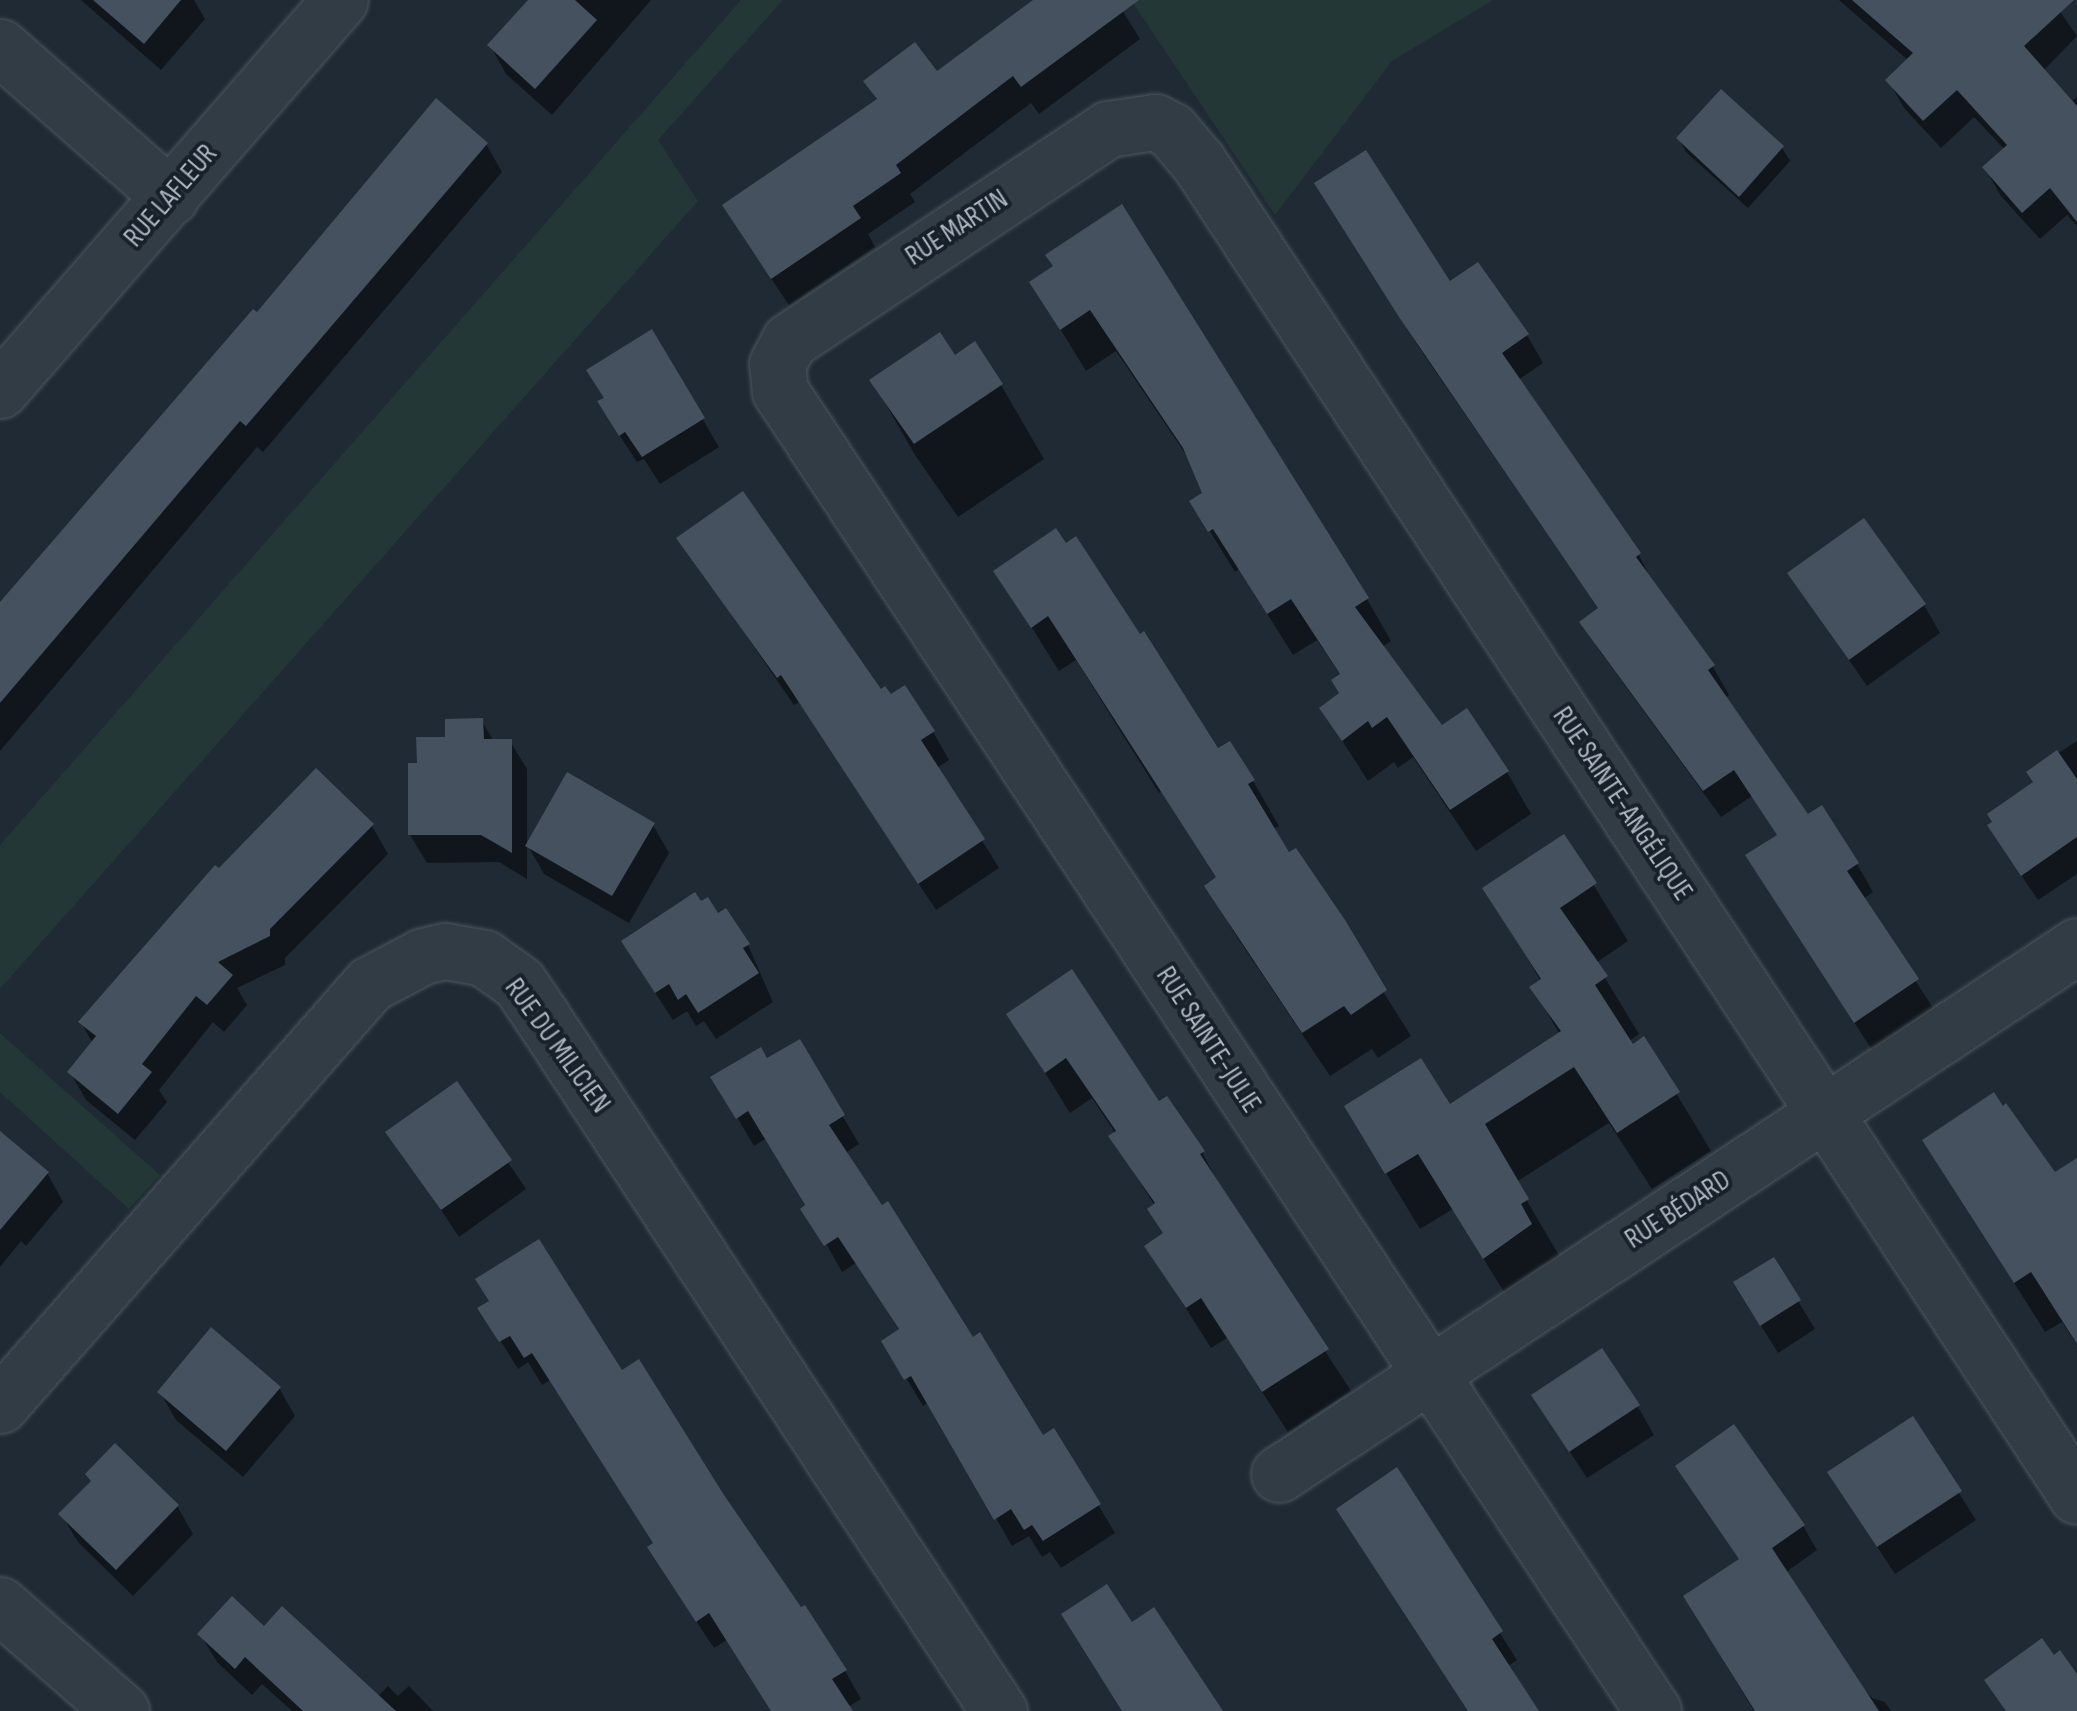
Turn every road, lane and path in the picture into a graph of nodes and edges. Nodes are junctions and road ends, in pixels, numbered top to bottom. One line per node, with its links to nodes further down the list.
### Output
1 (340, 0): 4 (street, RUE LAFLEUR)
2 (0, 48): 4 (street)
3 (1155, 122): 5 (street, RUE MARTIN); 8 (street, RUE SAINTE-ANGÉLIQUE)
4 (171, 196): 6 (street, RUE LAFLEUR)
5 (777, 364): 9 (street, RUE SAINTE-JULIE)
6 (0, 390)
7 (2077, 946): 8 (street, RUE BÉDARD)
8 (1827, 1113): 9 (street, RUE BÉDARD); 12 (street, RUE SAINTE-ANGÉLIQUE)
9 (1429, 1373): 11 (street, RUE BÉDARD); 16 (street, RUE SAINTE-JULIE)
10 (0, 1406): 15 (street, RUE DU MILICIEN)
11 (1279, 1474)
12 (2077, 1496)
13 (0, 1604): 14 (street)
14 (121, 1711)
15 (999, 1711)
16 (1652, 1711)

